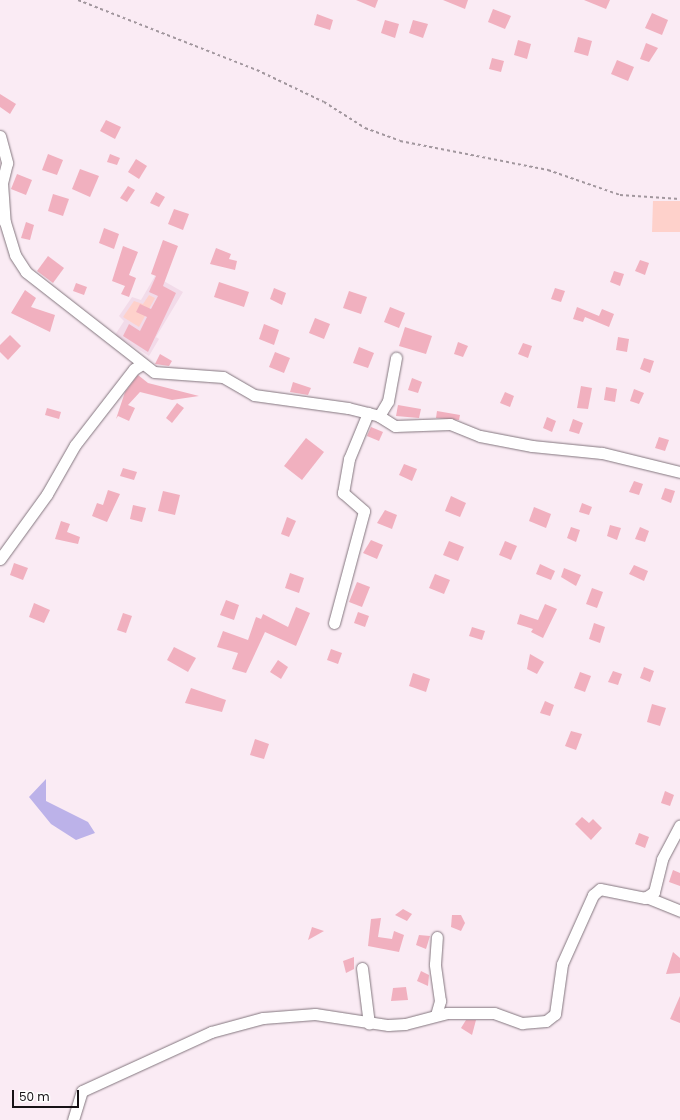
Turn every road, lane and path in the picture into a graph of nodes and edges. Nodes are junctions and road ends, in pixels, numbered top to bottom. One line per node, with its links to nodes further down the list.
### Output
1 (78, 0): 3 (path)
2 (0, 136): 5 (street)
3 (680, 199)
4 (396, 358): 7 (street)
5 (142, 364): 6 (street); 9 (street)
6 (368, 413): 7 (street); 10 (street)
7 (379, 416): 8 (street)
8 (680, 472)
9 (0, 559)
10 (334, 623)
11 (680, 825): 12 (street)
12 (646, 897): 13 (street); 16 (street)
13 (680, 911)
14 (437, 937): 16 (street)
15 (362, 968): 17 (street)
16 (436, 1015): 17 (street)
17 (369, 1024): 18 (street)
18 (73, 1120)

